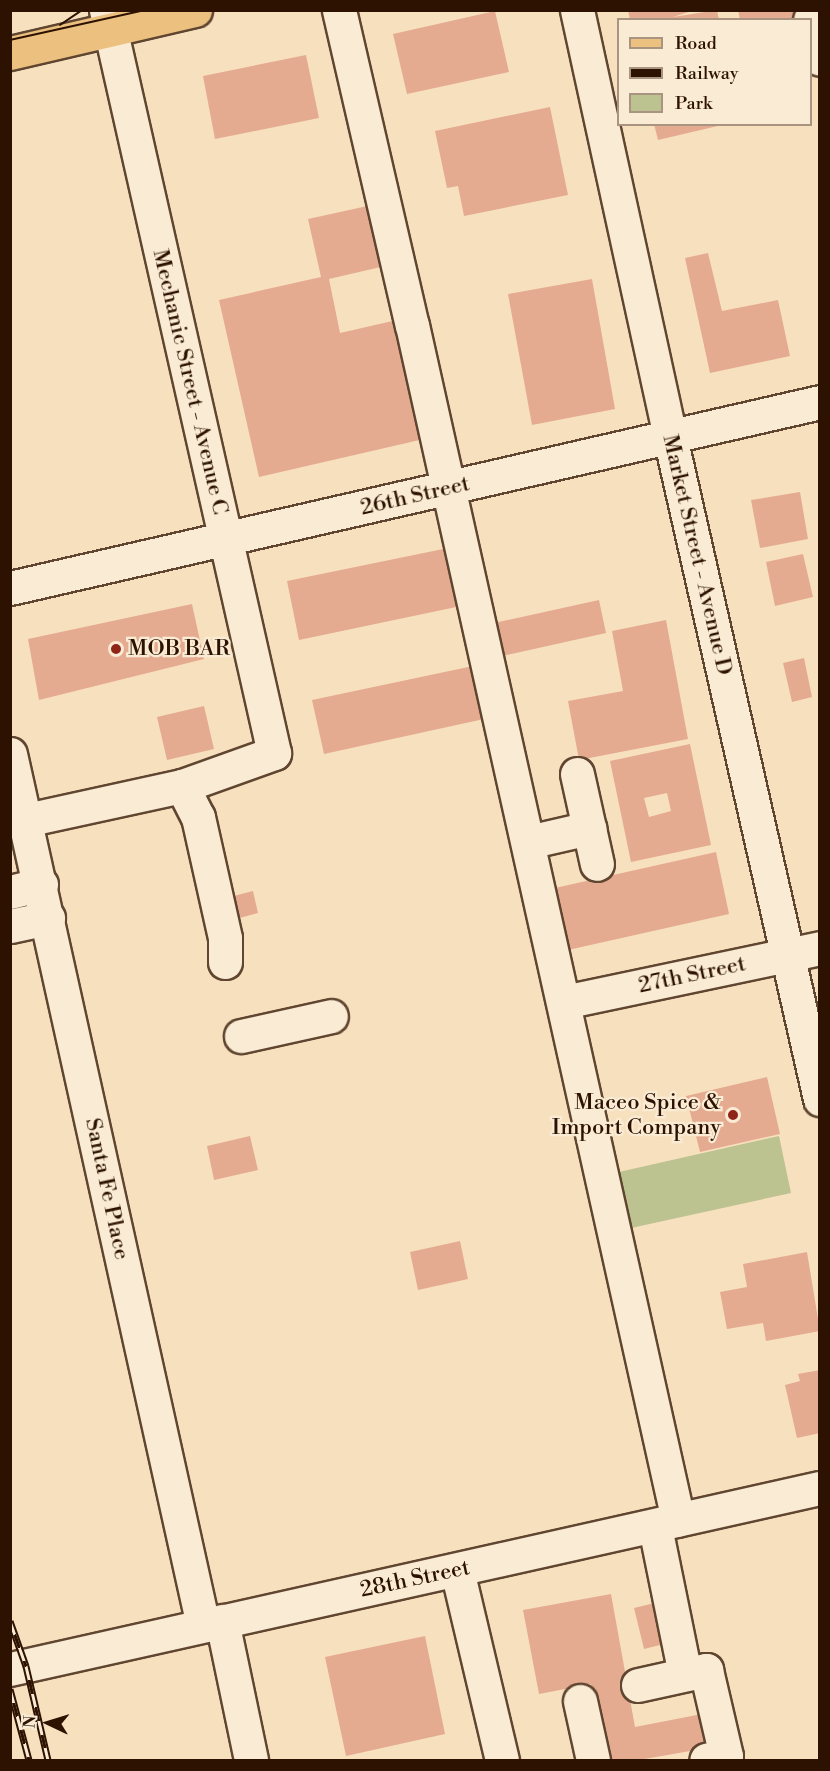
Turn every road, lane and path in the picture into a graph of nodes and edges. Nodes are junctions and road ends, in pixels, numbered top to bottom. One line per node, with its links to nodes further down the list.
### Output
1 (195, 10): 4 (main road)
2 (339, 10): 10 (street)
3 (578, 10): 9 (street, Market Street - Avenue D)
4 (109, 20): 6 (main road); 11 (street, Mechanic Street - Avenue C)
5 (812, 29): 7 (street)
6 (10, 53)
7 (819, 59)
8 (819, 402): 9 (street, 26th Street)
9 (670, 438): 10 (street, 26th Street); 24 (street, Market Street - Avenue D)
10 (448, 489): 11 (street, 26th Street); 18 (street)
11 (226, 538): 12 (street, 26th Street); 15 (street, Mechanic Street - Avenue C)
12 (10, 588)
13 (10, 754): 16 (street, Santa Fe Place)
14 (577, 774): 17 (street)
15 (182, 786): 16 (street); 25 (street)
16 (26, 820): 20 (street, Santa Fe Place)
17 (589, 828): 18 (street); 19 (street)
18 (528, 842): 26 (street)
19 (597, 864)
20 (26, 888): 21 (street, Santa Fe Place)
21 (48, 918): 22 (street); 33 (street, Santa Fe Place)
22 (10, 926)
23 (819, 948): 24 (street, 27th Street)
24 (788, 955): 26 (street, 27th Street); 29 (street, Market Street - Avenue D)
25 (225, 962)
26 (564, 1002): 31 (street)
27 (331, 1016): 28 (street)
28 (241, 1036)
29 (819, 1099)
30 (819, 1488): 31 (street, 28th Street)
31 (667, 1523): 32 (street, 28th Street); 35 (street)
32 (457, 1570): 33 (street, 28th Street); 39 (street)
33 (212, 1623): 34 (street, 28th Street); 38 (street, Santa Fe Place)
34 (10, 1669)
35 (685, 1674): 36 (street); 41 (street)
36 (638, 1685)
37 (580, 1701): 40 (street)
38 (251, 1761)
39 (501, 1761)
40 (593, 1761)
41 (706, 1761)

